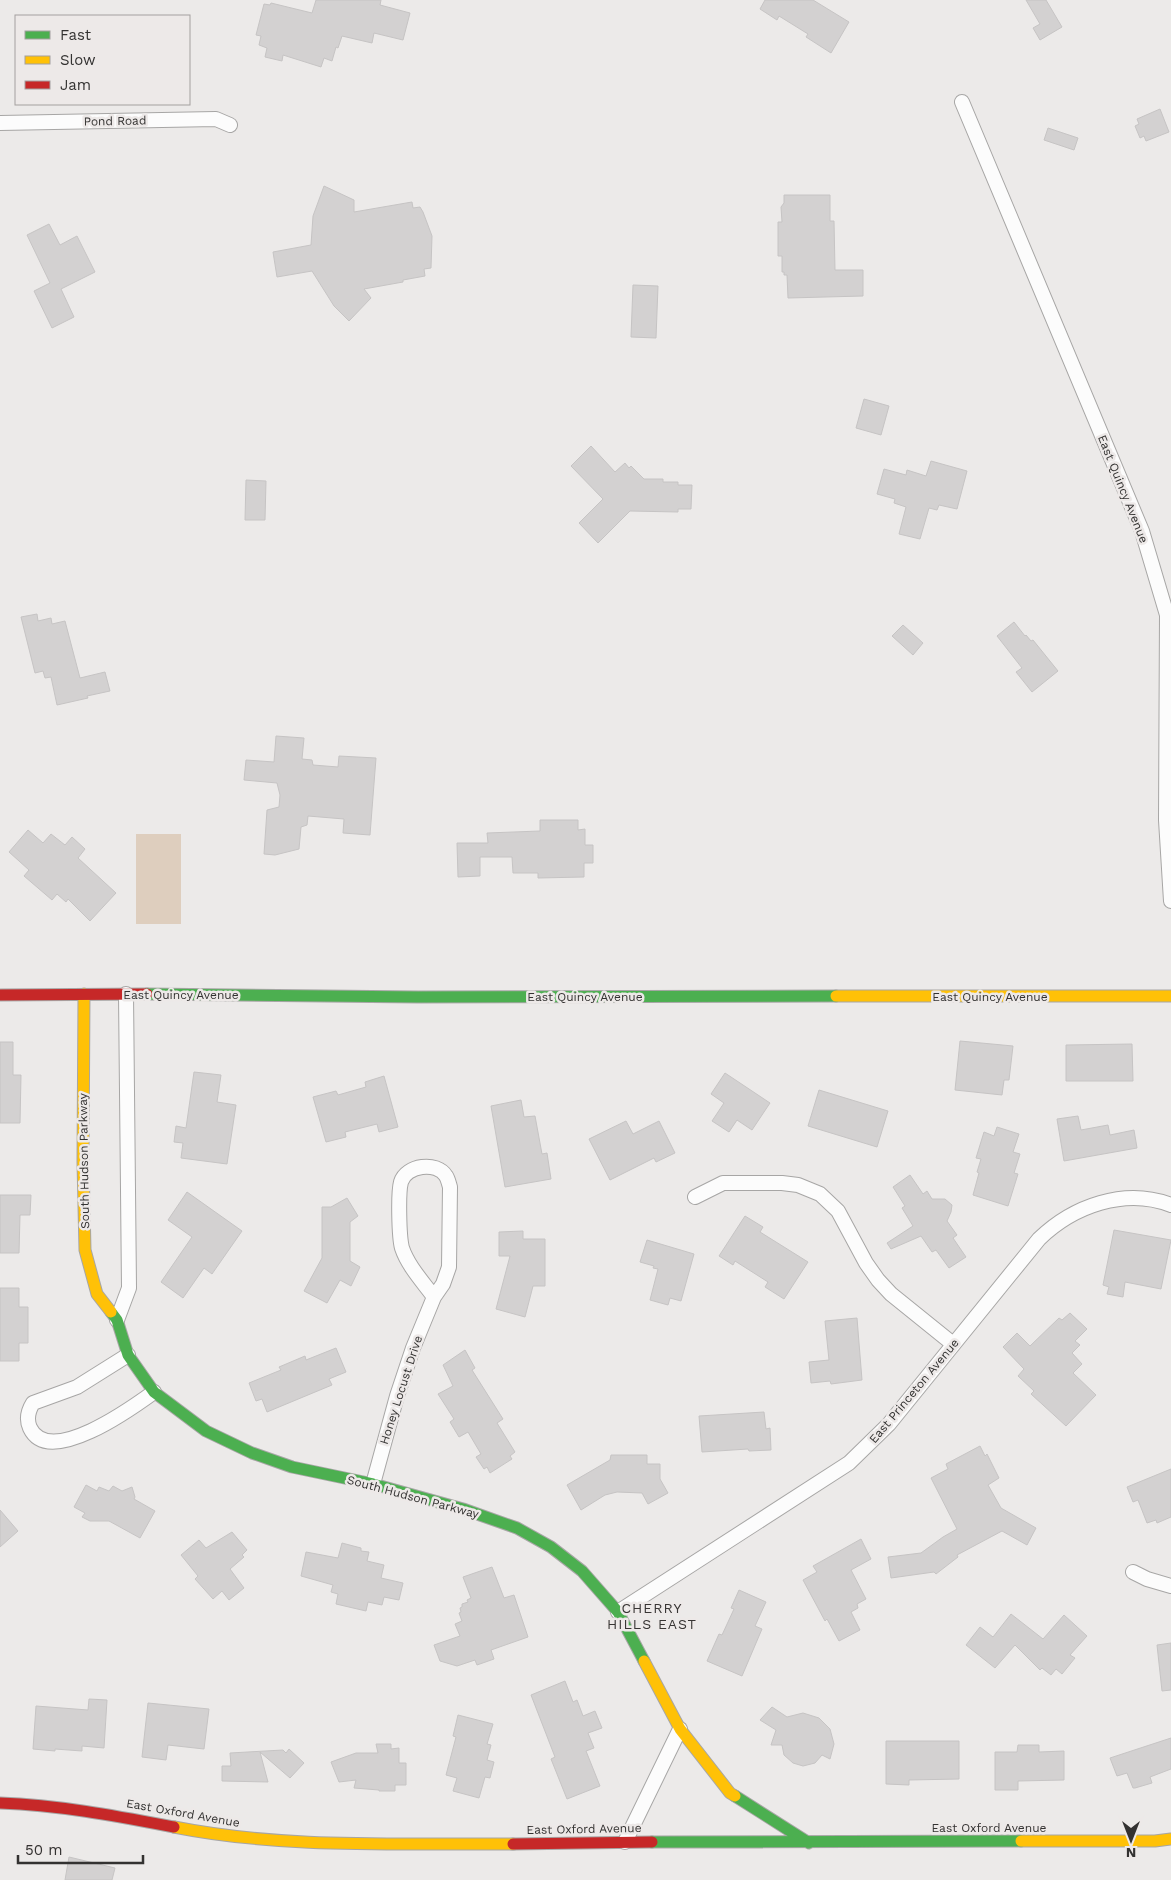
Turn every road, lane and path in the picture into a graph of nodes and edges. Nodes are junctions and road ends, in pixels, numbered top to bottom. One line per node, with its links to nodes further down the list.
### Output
1 (962, 102): 4 (street, East Quincy Avenue)
2 (0, 123): 3 (street, Pond Road)
3 (230, 125)
4 (1171, 901)
5 (84, 994): 6 (street, East Quincy Avenue); 7 (street, East Quincy Avenue); 12 (street, South Hudson Parkway)
6 (126, 994): 8 (street, East Quincy Avenue); 12 (street)
7 (0, 995)
8 (1171, 996)
9 (695, 1197): 13 (street)
10 (1171, 1205): 13 (street, East Princeton Avenue)
11 (434, 1297): 11 (street, Honey Locust Drive); 16 (street, Honey Locust Drive)
12 (117, 1320): 14 (street, South Hudson Parkway)
13 (953, 1344): 19 (street, East Princeton Avenue)
14 (128, 1355): 15 (street, South Hudson Parkway); 15 (street)
15 (154, 1392): 16 (street, South Hudson Parkway)
16 (373, 1484): 19 (street, South Hudson Parkway)
17 (1133, 1572): 18 (street)
18 (1171, 1586)
19 (618, 1612): 20 (street, South Hudson Parkway)
20 (680, 1729): 23 (street); 24 (street, South Hudson Parkway)
21 (0, 1803): 23 (street, East Oxford Avenue)
22 (1171, 1839): 24 (street, East Oxford Avenue)
23 (626, 1842): 24 (street, East Oxford Avenue)
24 (809, 1843)

